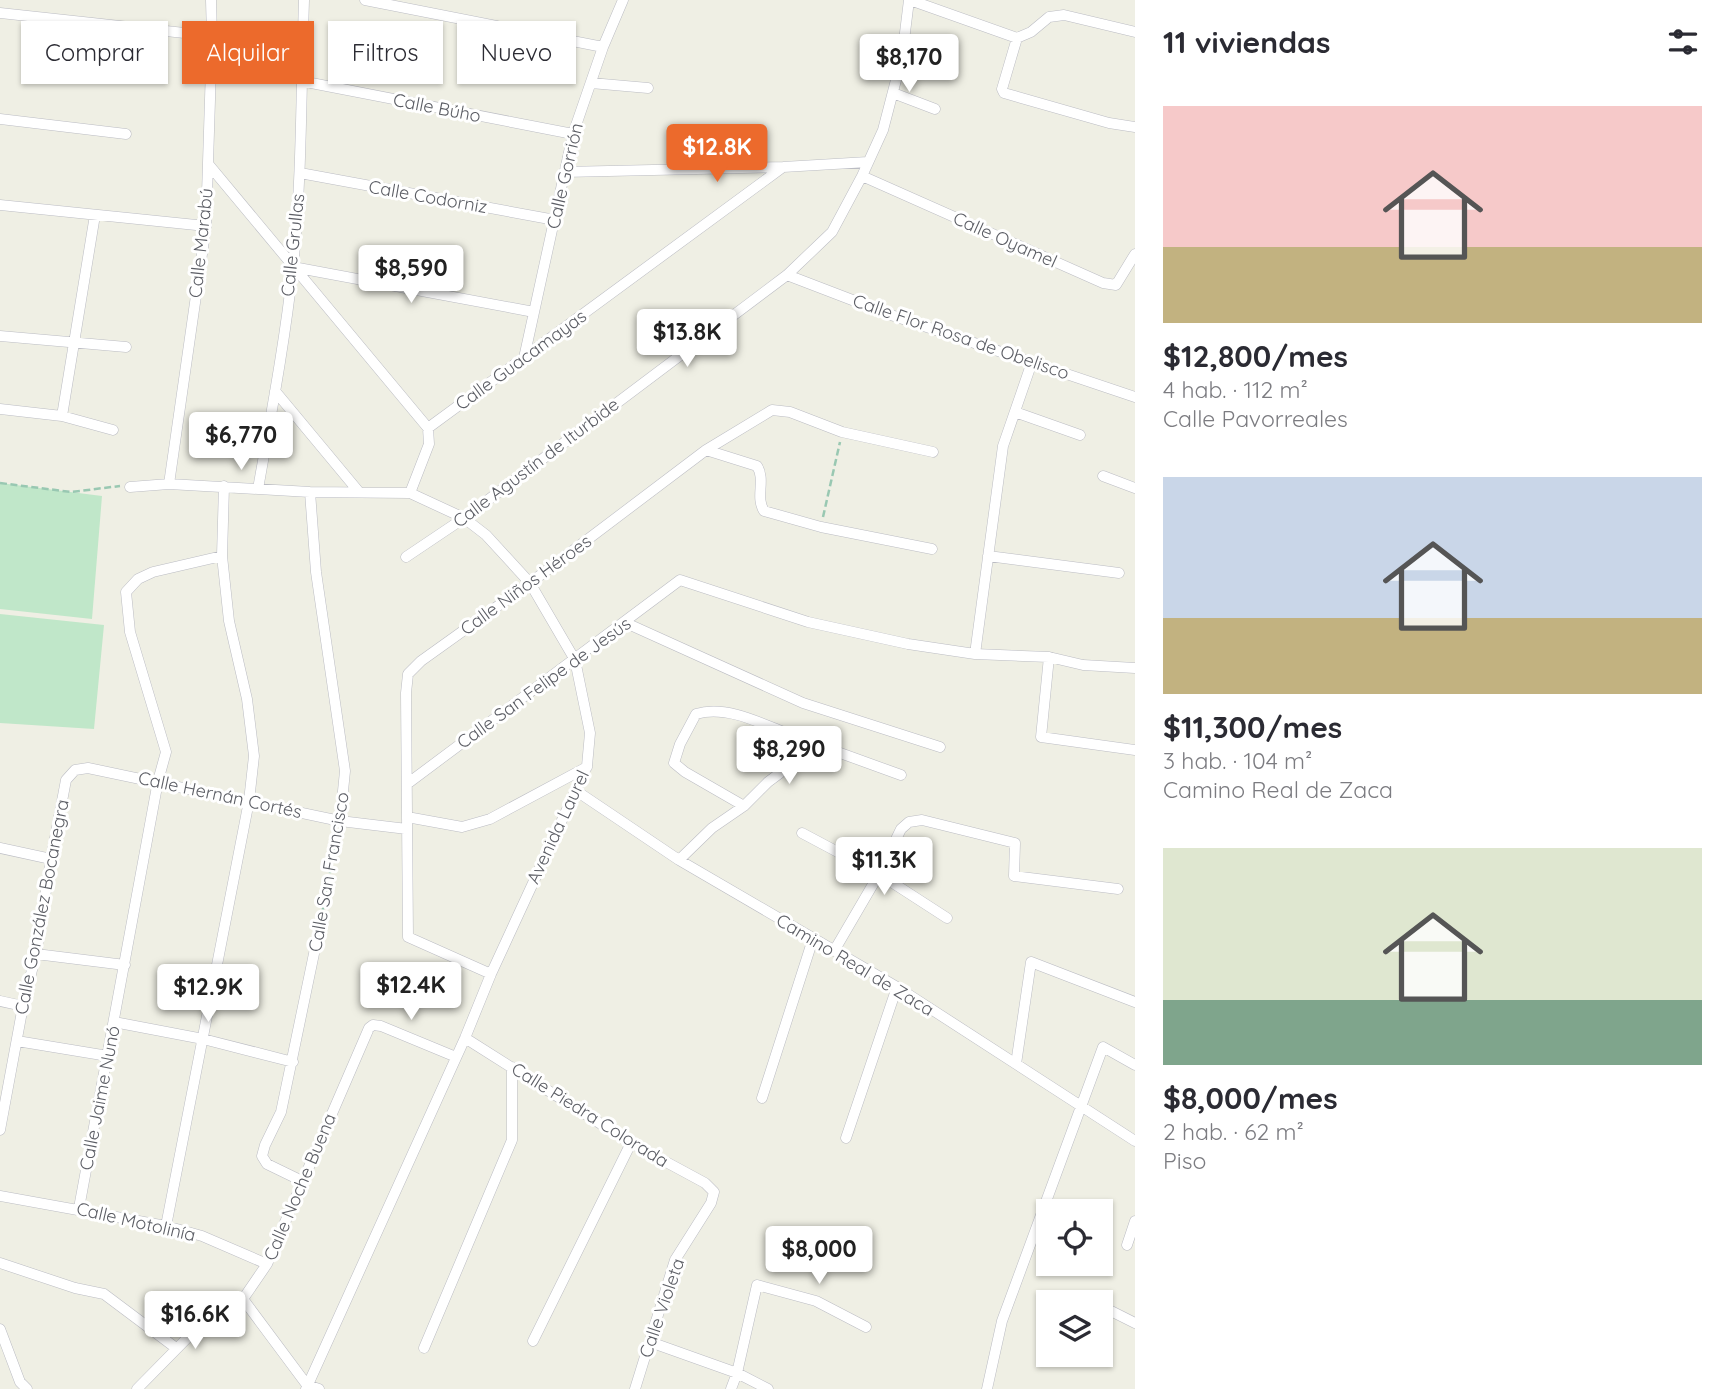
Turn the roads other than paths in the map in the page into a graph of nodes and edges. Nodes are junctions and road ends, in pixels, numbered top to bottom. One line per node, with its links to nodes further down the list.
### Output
1 (211, 0): 7 (street, Calle Marabú)
2 (304, 0): 8 (street, Calle Grullas)
3 (365, 0): 12 (street)
4 (623, 0): 12 (street, Calle Gorrión)
5 (910, 0): 11 (street); 18 (street, Calle Agustín de Iturbide)
6 (0, 13): 10 (street)
7 (212, 21)
8 (303, 21)
9 (1135, 32): 11 (street)
10 (182, 33)
11 (1017, 38): 21 (street)
12 (603, 47): 13 (street, Calle Gorrión)
13 (591, 83): 17 (street); 23 (street, Calle Gorrión)
14 (211, 84): 25 (street, Calle Marabú)
15 (301, 84): 28 (street, Calle Grullas)
16 (314, 84): 23 (street, Calle Búho)
17 (648, 88)
18 (893, 93): 19 (street); 24 (street, Calle Agustín de Iturbide)
19 (935, 109)
20 (0, 119): 22 (street)
21 (1135, 127)
22 (126, 134)
23 (573, 134): 27 (street, Calle Gorrión)
24 (868, 162): 26 (street); 29 (street, Calle Agustín de Iturbide)
25 (209, 165): 33 (street, Calle Marabú); 35 (street)
26 (783, 167): 27 (street); 41 (street, Calle Guacamayas)
27 (564, 172): 32 (street, Calle Gorrión)
28 (300, 173): 32 (street, Calle Codorniz); 35 (street, Calle Grullas)
29 (862, 176): 34 (street, Calle Oyamel); 36 (street, Calle Agustín de Iturbide)
30 (0, 205): 31 (street)
31 (95, 215): 33 (street); 39 (street)
32 (555, 220): 37 (street, Calle Gorrión)
33 (206, 226): 54 (street, Calle Marabú)
34 (1135, 254)
35 (293, 267): 37 (street); 43 (street, Calle Grullas); 48 (street)
36 (787, 275): 42 (street, Calle Flor Rosa de Obelisco); 62 (street, Calle Agustín de Iturbide)
37 (534, 312): 41 (street, Calle Gorrión)
38 (0, 336): 39 (street)
39 (74, 341): 40 (street); 47 (street)
40 (126, 347)
41 (524, 358): 48 (street, Calle Guacamayas)
42 (1032, 362): 44 (street, Calle Flor Rosa de Obelisco); 46 (street)
43 (275, 391): 58 (street, Calle Grullas); 60 (street)
44 (1135, 397)
45 (0, 409): 47 (street)
46 (1015, 412): 50 (street); 66 (street)
47 (62, 416): 49 (street)
48 (428, 428): 61 (street)
49 (113, 430)
50 (1080, 435)
51 (706, 450): 52 (street, Calle Niños Héroes); 63 (street); 68 (street, Calle Niños Héroes)
52 (933, 452)
53 (1103, 476): 57 (street)
54 (169, 484): 55 (street, Avenida Laurel); 56 (street, Avenida Laurel)
55 (224, 486): 58 (street, Avenida Laurel); 64 (street)
56 (130, 487)
57 (1135, 488)
58 (258, 489): 59 (street, Avenida Laurel)
59 (310, 492): 60 (street, Avenida Laurel); 86 (street, Calle San Francisco)
60 (359, 492): 61 (street, Avenida Laurel)
61 (410, 493): 62 (street, Avenida Laurel)
62 (464, 518): 65 (street, Calle Agustín de Iturbide); 68 (street, Avenida Laurel)
63 (932, 550)
64 (222, 556): 80 (street, Calle Jaime Nunó); 83 (street)
65 (406, 556)
66 (988, 556): 67 (street); 70 (street)
67 (1119, 573)
68 (530, 583): 72 (street, Avenida Laurel); 81 (street, Calle Niños Héroes)
69 (626, 622): 70 (street, Calle San Felipe de Jesús); 72 (street, Calle San Felipe de Jesús); 75 (street)
70 (975, 654): 71 (street)
71 (1049, 657): 73 (street); 76 (street)
72 (575, 660): 77 (street, Avenida Laurel); 81 (street, Calle San Felipe de Jesús)
73 (1135, 668)
74 (796, 737): 79 (street); 84 (street); 84 (street)
75 (940, 747)
76 (1135, 750)
77 (587, 766): 82 (street, Avenida Laurel); 85 (street)
78 (75, 770): 80 (street, Calle Hernán Cortés); 90 (street, Calle González Bocanegra)
79 (901, 775)
80 (158, 781): 83 (street, Calle Hernán Cortés); 99 (street, Calle Jaime Nunó)
81 (407, 784): 85 (street, Calle Niños Héroes)
82 (575, 790): 91 (street, Camino Real de Zaca); 100 (street, Avenida Laurel)
83 (250, 801): 86 (street, Calle Hernán Cortés); 107 (street)
84 (744, 806): 91 (street)
85 (407, 817): 87 (street, Calle Niños Héroes)
86 (340, 821): 87 (street, Calle Hernán Cortés)
87 (407, 829): 100 (street, Calle Niños Héroes)
88 (802, 833): 92 (street)
89 (0, 848): 90 (street)
90 (51, 859): 98 (street, Calle González Bocanegra)
91 (679, 860): 95 (street, Camino Real de Zaca)
92 (879, 874): 93 (street); 94 (street); 97 (street)
93 (1118, 888)
94 (947, 918)
95 (813, 939): 97 (street, Camino Real de Zaca); 115 (street)
96 (316, 944): 111 (street, Calle San Francisco)
97 (834, 951): 101 (street, Camino Real de Zaca)
98 (36, 954): 99 (street); 104 (street, Calle González Bocanegra)
99 (125, 965): 105 (street, Calle Jaime Nunó)
100 (491, 974): 106 (street, Avenida Laurel)
101 (897, 987): 112 (street, Camino Real de Zaca); 118 (street)
102 (0, 1001): 104 (street)
103 (1135, 1002): 112 (street)
104 (23, 1006): 108 (street, Calle González Bocanegra)
105 (114, 1022): 107 (street); 109 (street, Calle Jaime Nunó)
106 (465, 1038): 110 (street, Avenida Laurel); 114 (street, Calle Piedra Colorada)
107 (203, 1039): 111 (street); 126 (street)
108 (17, 1041): 109 (street); 117 (street, Calle González Bocanegra)
109 (108, 1056): 124 (street, Calle Jaime Nunó)
110 (456, 1057): 121 (street, Calle Noche Buena); 141 (street, Avenida Laurel)
111 (293, 1062): 121 (street, Calle San Francisco)
112 (1016, 1064): 116 (street, Camino Real de Zaca)
113 (1135, 1065): 116 (street)
114 (512, 1067): 120 (street, Calle Piedra Colorada); 138 (street)
115 (762, 1098)
116 (1082, 1106): 119 (street, Camino Real de Zaca); 147 (street)
117 (0, 1130)
118 (846, 1138)
119 (1135, 1141)
120 (631, 1143): 122 (street, Calle Piedra Colorada); 135 (street)
121 (302, 1181): 129 (street, Calle Noche Buena)
122 (714, 1192): 136 (street, Calle Violeta)
123 (0, 1196): 124 (street, Calle Motolinía)
124 (79, 1208): 126 (street, Calle Motolinía)
125 (1135, 1221): 127 (street)
126 (166, 1226): 129 (street, Calle Motolinía)
127 (1127, 1245)
128 (0, 1263): 137 (street)
129 (267, 1264): 130 (street, Calle Noche Buena)
130 (243, 1299): 137 (street, Calle Noche Buena); 141 (street)
131 (1113, 1312): 132 (street)
132 (1135, 1323)
133 (866, 1327): 139 (street)
134 (0, 1329): 140 (street)
135 (533, 1341)
136 (650, 1342): 139 (street); 144 (street, Calle Violeta)
137 (176, 1348): 142 (street, Calle Noche Buena)
138 (424, 1348)
139 (737, 1373): 145 (street); 146 (street)
140 (20, 1387)
141 (306, 1387): 143 (street)
142 (137, 1389)
143 (319, 1389)
144 (635, 1389)
145 (731, 1389)
146 (768, 1389)
147 (988, 1389)

